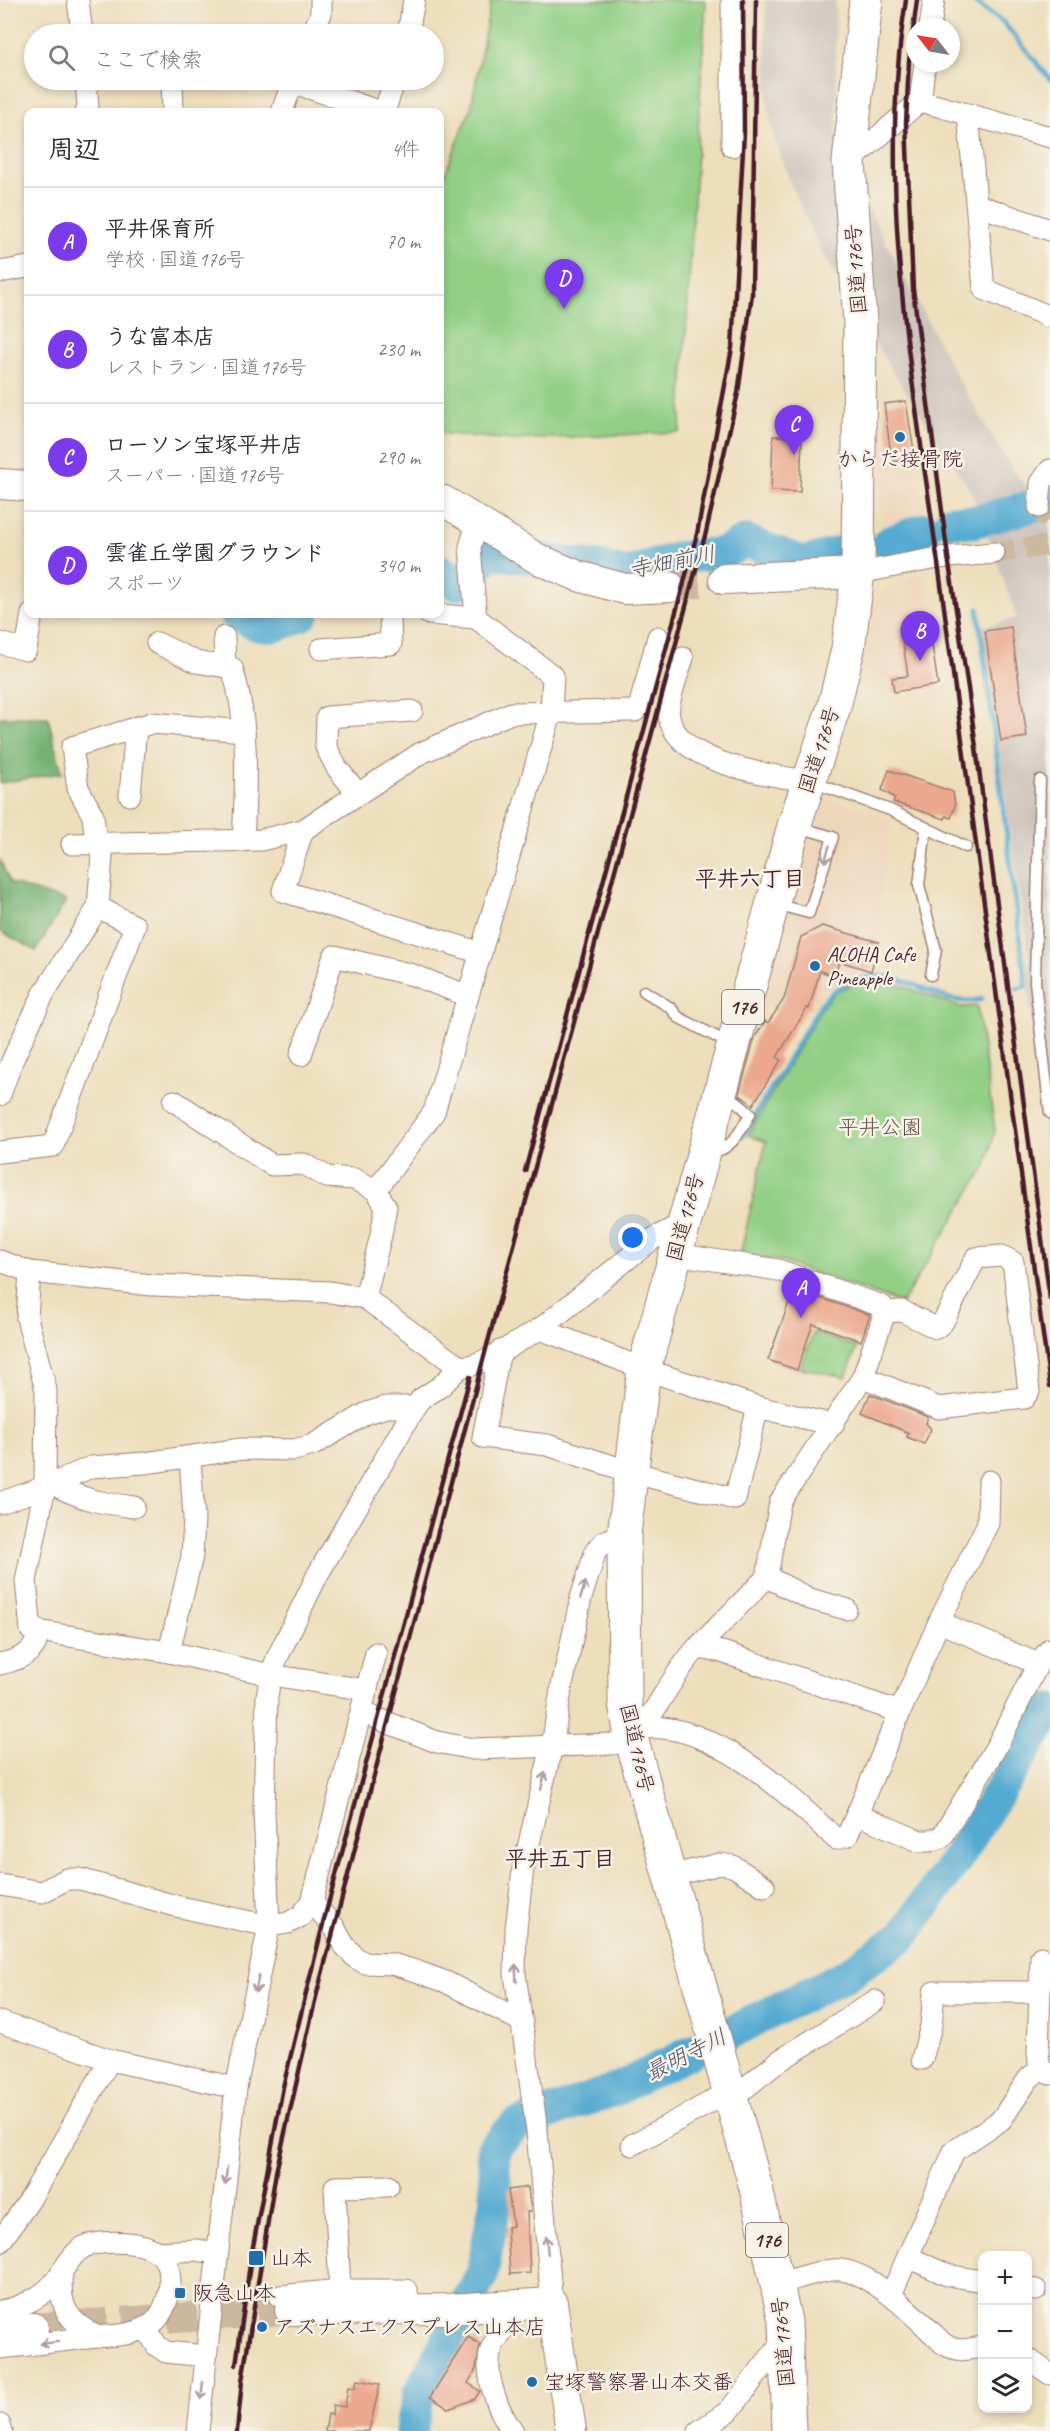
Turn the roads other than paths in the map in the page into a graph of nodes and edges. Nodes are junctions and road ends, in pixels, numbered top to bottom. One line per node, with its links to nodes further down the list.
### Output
1 (78, 0): 8 (street)
2 (321, 0): 9 (street)
3 (414, 0): 10 (street)
4 (732, 0): 25 (street)
5 (866, 0): 26 (highway, 国道176号 / 176)
6 (934, 0): 7 (street)
7 (931, 18)
8 (80, 24)
9 (316, 24)
10 (410, 24)
11 (924, 72): 17 (street)
12 (87, 90): 18 (street)
13 (172, 90): 19 (street)
14 (288, 90): 20 (street)
15 (319, 90): 21 (street)
16 (391, 90): 22 (street)
17 (920, 101): 23 (street); 26 (street)
18 (88, 108)
19 (173, 108)
20 (283, 108)
21 (370, 108)
22 (384, 108)
23 (968, 114): 24 (street); 27 (street)
24 (1050, 137)
25 (732, 146)
26 (849, 162): 39 (highway, 国道176号 / 176)
27 (976, 206): 28 (street); 31 (street)
28 (1050, 230)
29 (24, 268): 30 (street)
30 (0, 272)
31 (1050, 317)
32 (1050, 470): 36 (street)
33 (0, 484): 34 (street)
34 (24, 486)
35 (444, 501): 37 (street)
36 (1039, 507)
37 (477, 523): 41 (street); 45 (street)
38 (994, 553): 39 (street)
39 (858, 573): 40 (street); 58 (highway, 国道176号 / 176)
40 (723, 579)
41 (670, 587)
42 (444, 615): 45 (street)
43 (31, 618): 48 (street)
44 (390, 618): 50 (street)
45 (476, 618): 54 (street)
46 (224, 637): 52 (street)
47 (658, 637): 54 (street)
48 (0, 643)
49 (157, 644): 52 (street)
50 (321, 649)
51 (683, 658): 58 (street)
52 (225, 666): 56 (street)
53 (412, 711): 59 (street)
54 (551, 712): 59 (street); 68 (street)
55 (136, 727): 56 (street); 60 (street); 64 (street)
56 (244, 731): 63 (street)
57 (1040, 780): 76 (lane)
58 (808, 781): 61 (lane); 72 (highway, 国道176号 / 176)
59 (358, 794): 62 (street)
60 (130, 795)
61 (926, 828): 66 (lane); 69 (lane)
62 (303, 830): 63 (street); 68 (street)
63 (243, 841): 64 (street)
64 (99, 843): 65 (street); 67 (street)
65 (72, 844)
66 (966, 847)
67 (98, 907): 74 (street); 77 (street)
68 (481, 953): 71 (street)
69 (932, 975)
70 (644, 991): 72 (lane)
71 (468, 996): 73 (street); 78 (street)
72 (733, 1045): 79 (highway, 国道176号 / 176)
73 (301, 1054)
74 (0, 1095)
75 (174, 1101): 78 (street)
76 (1050, 1113)
77 (0, 1152)
78 (376, 1190): 82 (street)
79 (679, 1238): 83 (street); 84 (street); 87 (highway, 国道176号 / 176)
80 (0, 1261): 81 (street)
81 (30, 1272): 82 (street); 95 (street)
82 (365, 1298): 86 (street)
83 (885, 1312): 88 (street); 88 (street)
84 (540, 1329): 85 (street); 87 (street)
85 (500, 1351): 86 (street); 93 (street)
86 (461, 1366): 89 (street)
87 (644, 1369): 90 (street); 93 (highway, 国道176号 / 176)
88 (863, 1377): 91 (street)
89 (415, 1407): 92 (street); 108 (street)
90 (758, 1407): 91 (street); 93 (street)
91 (833, 1425): 99 (street)
92 (190, 1457): 95 (street); 104 (street)
93 (631, 1472): 98 (highway, 国道176号 / 176)
94 (989, 1481): 101 (street)
95 (49, 1486): 96 (street); 97 (street); 102 (street)
96 (0, 1503)
97 (134, 1507)
98 (624, 1535): 112 (highway, 国道176号 / 176); 113 (street, one-way to 98)
99 (767, 1576): 100 (street); 103 (street)
100 (846, 1609)
101 (939, 1622): 106 (street); 111 (street)
102 (39, 1630): 104 (street); 107 (street)
103 (697, 1648): 111 (street); 112 (street)
104 (169, 1652): 108 (street)
105 (376, 1653): 109 (street)
106 (1044, 1656): 114 (street)
107 (0, 1664)
108 (271, 1675): 109 (street); 119 (street)
109 (367, 1690): 110 (street)
110 (361, 1712): 113 (street); 118 (street)
111 (900, 1712): 114 (street)
112 (638, 1734): 113 (street); 114 (street); 115 (highway, 国道176号 / 176)
113 (552, 1746): 123 (street, one-way to 113)
114 (857, 1814)
115 (669, 1876): 117 (street); 129 (highway, 国道176号 / 176)
116 (0, 1885): 119 (street)
117 (764, 1886)
118 (312, 1902): 119 (street); 123 (street)
119 (269, 1926): 128 (street, one-way to 128)
120 (1041, 1956): 121 (street)
121 (1043, 1988): 125 (street); 127 (street)
122 (875, 2001): 129 (street)
123 (521, 2021): 142 (street, one-way to 123)
124 (0, 2022): 126 (street)
125 (922, 2059)
126 (110, 2060): 128 (street); 132 (street)
127 (1045, 2072): 135 (street)
128 (236, 2088): 134 (street, one-way to 134)
129 (730, 2096): 130 (street); 138 (highway, 国道176号 / 176)
130 (632, 2145)
131 (388, 2186): 139 (street)
132 (0, 2242)
133 (158, 2252): 134 (street); 136 (street); 146 (street)
134 (217, 2253): 152 (street)
135 (908, 2257): 137 (street); 140 (street)
136 (62, 2272): 144 (street); 148 (street)
137 (978, 2280)
138 (777, 2284): 140 (street); 149 (highway, 国道176号 / 176)
139 (340, 2290): 141 (street); 143 (street)
140 (891, 2295): 150 (street)
141 (285, 2303): 143 (street)
142 (537, 2304): 143 (street); 158 (street); 159 (street)
143 (412, 2309)
144 (0, 2312)
145 (33, 2328): 147 (street)
146 (146, 2328): 148 (street); 152 (street)
147 (0, 2330)
148 (98, 2337): 151 (street, one-way to 151)
149 (786, 2337): 160 (street); 161 (highway, 国道176号 / 176)
150 (978, 2345)
151 (0, 2348)
152 (205, 2356): 157 (street, one-way to 157)
153 (1032, 2362): 154 (street)
154 (1050, 2374)
155 (0, 2425): 156 (street)
156 (2, 2431)
157 (198, 2431)
158 (513, 2431)
159 (571, 2431)
160 (699, 2431)
161 (789, 2431)

